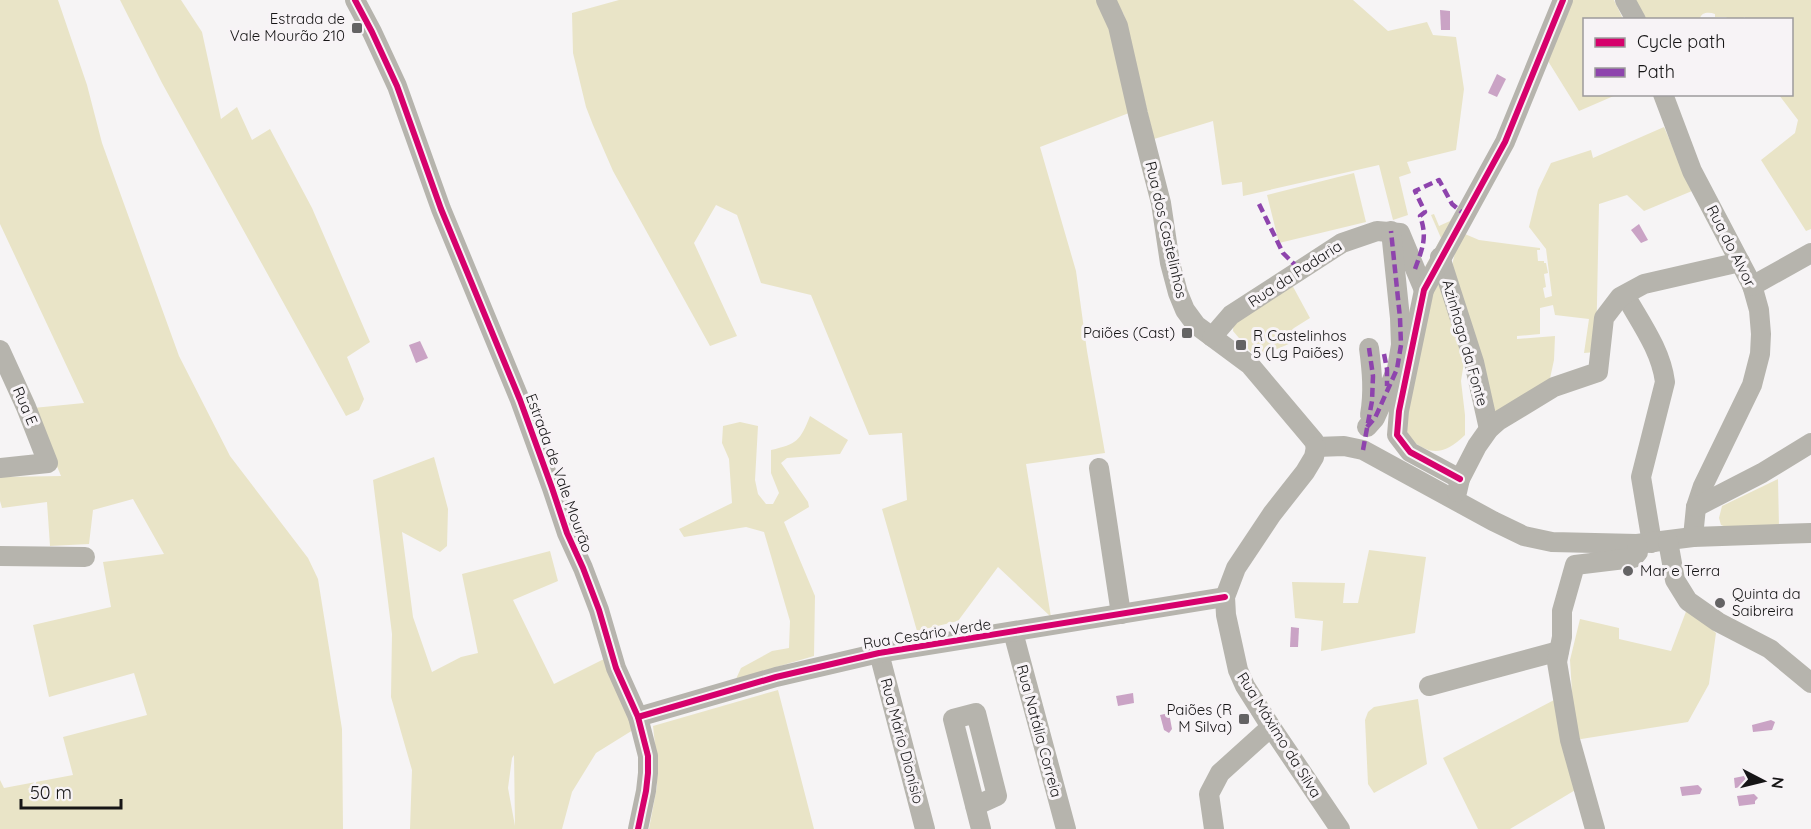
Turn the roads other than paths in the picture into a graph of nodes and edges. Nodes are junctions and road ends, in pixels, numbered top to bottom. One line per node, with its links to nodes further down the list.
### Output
1 (1106, 0): 14 (street, Rua dos Castelinhos)
2 (1563, 0): 9 (street)
3 (1625, 0): 5 (street)
4 (358, 1): 39 (street, Estrada de Vale Mourão)
5 (1635, 18)
6 (1664, 96): 10 (street, Rua do Alvor)
7 (1391, 231): 12 (street); 14 (street, Rua da Padaria); 16 (street)
8 (1811, 253): 11 (street)
9 (1440, 257): 12 (street); 18 (street, Azinhaga da Fonte)
10 (1740, 262): 11 (street, Rua do Alvor); 13 (street)
11 (1752, 286): 26 (street, Rua do Alvor)
12 (1424, 290): 24 (street)
13 (1624, 295): 18 (street); 29 (street)
14 (1212, 337): 20 (street, Rua dos Castelinhos)
15 (0, 350): 22 (street, Rua E)
16 (1387, 392): 17 (street); 17 (street)
17 (1367, 427): 21 (street)
18 (1489, 429): 24 (street)
19 (1811, 443): 26 (street)
20 (1316, 447): 21 (street); 32 (street, Rua Máximo da Silva)
21 (1363, 450): 25 (street)
22 (0, 468)
23 (1099, 468): 33 (street)
24 (1460, 479): 25 (street)
25 (1456, 500): 29 (street)
26 (1696, 507): 28 (street, Rua do Alvor)
27 (1811, 533): 28 (street)
28 (1693, 537): 29 (street)
29 (1652, 542): 35 (street); 37 (street)
30 (0, 556): 31 (street)
31 (85, 557)
32 (1225, 597): 33 (street, Rua Cesário Verde); 40 (street, Rua Máximo da Silva)
33 (1121, 614): 34 (street, Rua Cesário Verde)
34 (1013, 632): 36 (street, Rua Cesário Verde); 45 (street, Rua Natália Correia)
35 (1559, 651): 38 (street); 48 (street)
36 (879, 652): 39 (street, Rua Cesário Verde); 43 (street, Rua Mário Dionísio)
37 (1811, 683)
38 (1430, 686)
39 (638, 717): 42 (street, Estrada de Vale Mourão)
40 (1270, 727): 46 (street); 47 (street, Rua Máximo da Silva)
41 (975, 806): 44 (street)
42 (638, 829)
43 (926, 829)
44 (981, 829)
45 (1066, 829)
46 (1214, 829)
47 (1340, 829)
48 (1594, 829)

